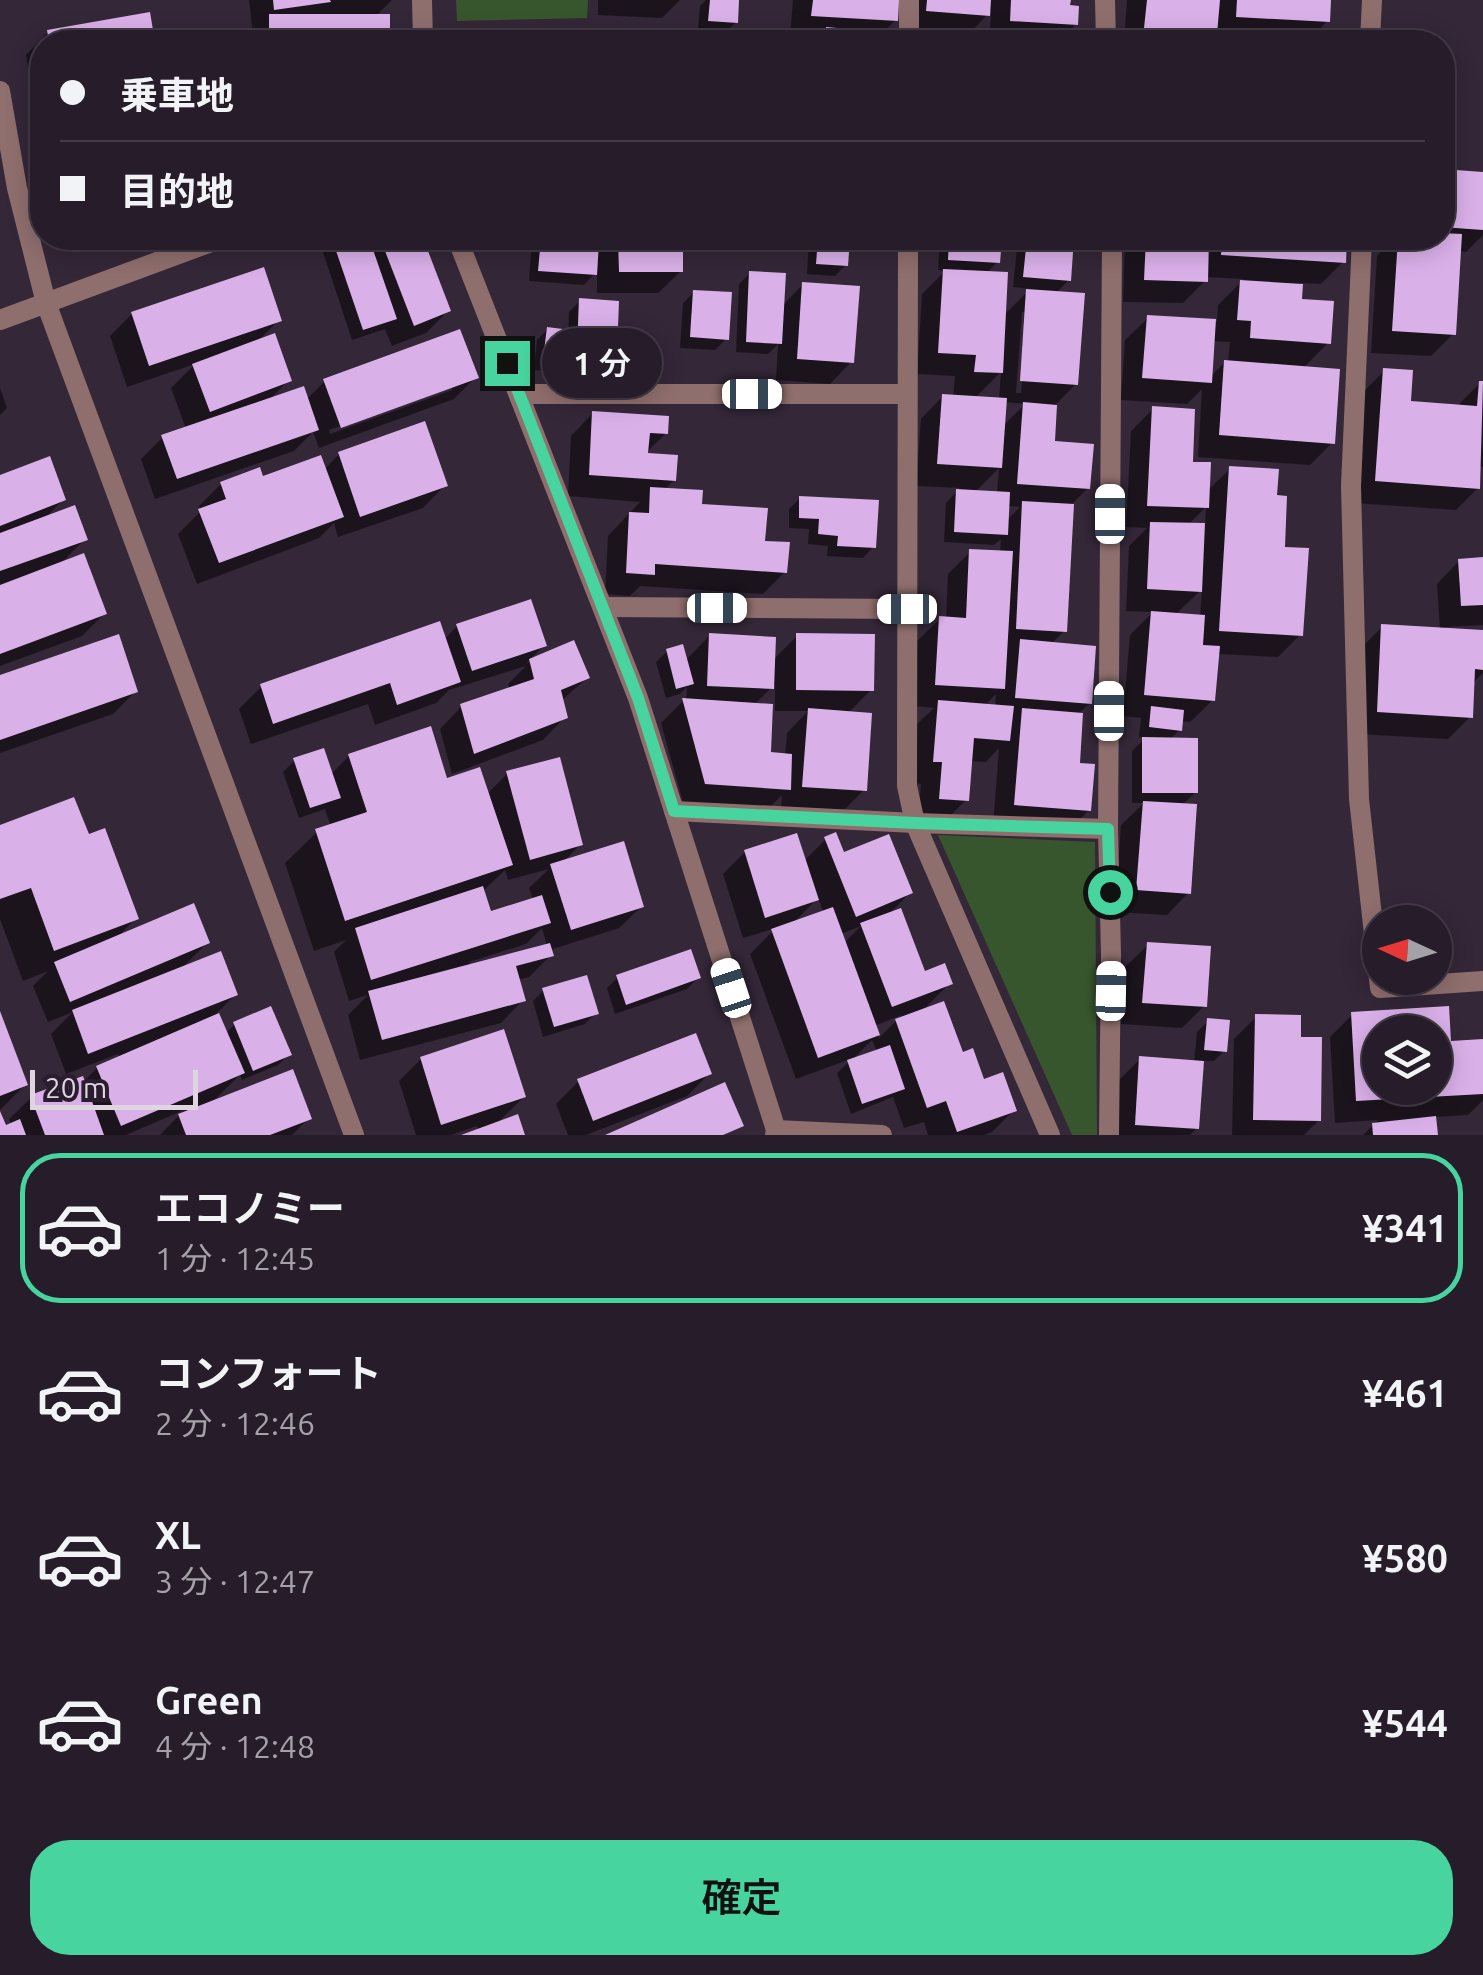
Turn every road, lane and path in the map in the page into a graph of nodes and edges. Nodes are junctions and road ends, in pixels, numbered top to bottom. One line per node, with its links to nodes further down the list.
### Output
1 (422, 0): 5 (street)
2 (909, 0): 6 (street)
3 (1106, 0): 7 (street)
4 (1372, 0): 8 (street)
5 (423, 30)
6 (908, 30)
7 (1106, 30)
8 (1371, 30)
9 (0, 91): 10 (street)
10 (30, 240)
11 (33, 250): 17 (street)
12 (190, 250): 17 (street)
13 (462, 250): 19 (street)
14 (908, 250): 20 (street)
15 (1112, 250): 25 (street)
16 (1361, 250): 26 (street)
17 (46, 303): 18 (street); 28 (street)
18 (0, 320)
19 (520, 394): 20 (street); 21 (street)
20 (908, 394): 22 (street)
21 (603, 607): 22 (street); 23 (street)
22 (907, 609): 24 (street)
23 (674, 811): 24 (street); 27 (street)
24 (915, 823): 25 (street); 30 (street)
25 (1108, 829): 31 (street)
26 (1483, 981)
27 (776, 1133): 29 (street)
28 (354, 1135)
29 (882, 1135)
30 (1050, 1135)
31 (1110, 1135)

